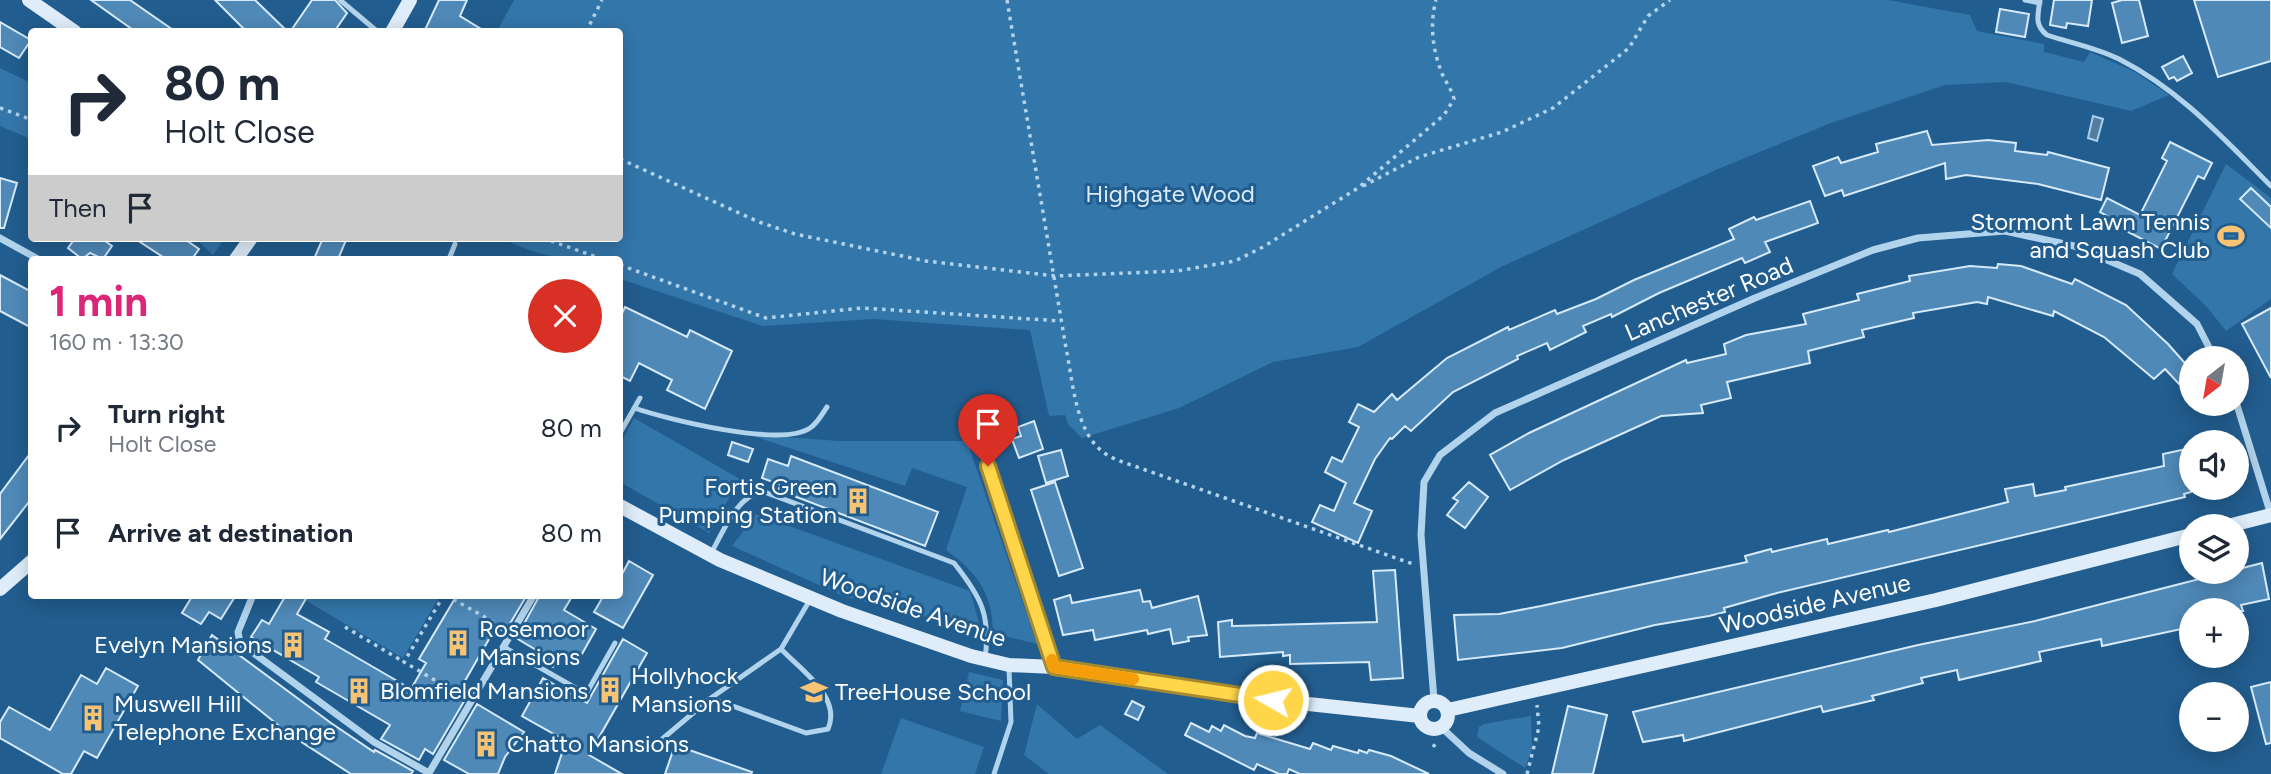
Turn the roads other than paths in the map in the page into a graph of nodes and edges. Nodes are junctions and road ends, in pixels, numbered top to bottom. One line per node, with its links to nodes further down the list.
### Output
1 (29, 0): 6 (street)
2 (340, 0): 7 (lane)
3 (410, 0): 8 (street)
4 (2025, 0): 5 (lane)
5 (2040, 1): 9 (lane)
6 (69, 28)
7 (373, 28)
8 (394, 28)
9 (2271, 186)
10 (0, 238): 12 (street)
11 (455, 244): 13 (lane)
12 (33, 256)
13 (450, 256)
14 (2208, 346): 38 (street, Lanchester Road)
15 (640, 398): 17 (lane)
16 (827, 407): 17 (lane)
17 (634, 408): 19 (lane)
18 (2240, 416): 22 (street)
19 (623, 428)
20 (988, 466): 36 (street)
21 (623, 508): 25 (street, Woodside Avenue)
22 (2271, 515): 23 (street)
23 (2249, 521)
24 (2179, 538): 39 (street, Woodside Avenue)
25 (710, 555): 28 (street, Woodside Avenue); 34 (lane)
26 (28, 564): 27 (street)
27 (0, 589)
28 (811, 598): 33 (lane); 34 (street, Woodside Avenue)
29 (251, 599): 43 (street)
30 (532, 599): 32 (street)
31 (615, 643): 32 (lane)
32 (504, 647): 43 (street)
33 (781, 649): 37 (lane); 37 (lane)
34 (985, 660): 35 (street, Woodside Avenue)
35 (1009, 664): 36 (street, Woodside Avenue); 44 (lane)
36 (1054, 667): 40 (street, Woodside Avenue)
37 (710, 698): 42 (lane)
38 (1434, 700): 39 (street); 40 (street)
39 (1448, 710): 41 (street)
40 (1420, 716): 41 (street, Woodside Avenue)
41 (1441, 727): 45 (street)
42 (661, 740)
43 (430, 774)
44 (994, 774)
45 (1503, 774)

